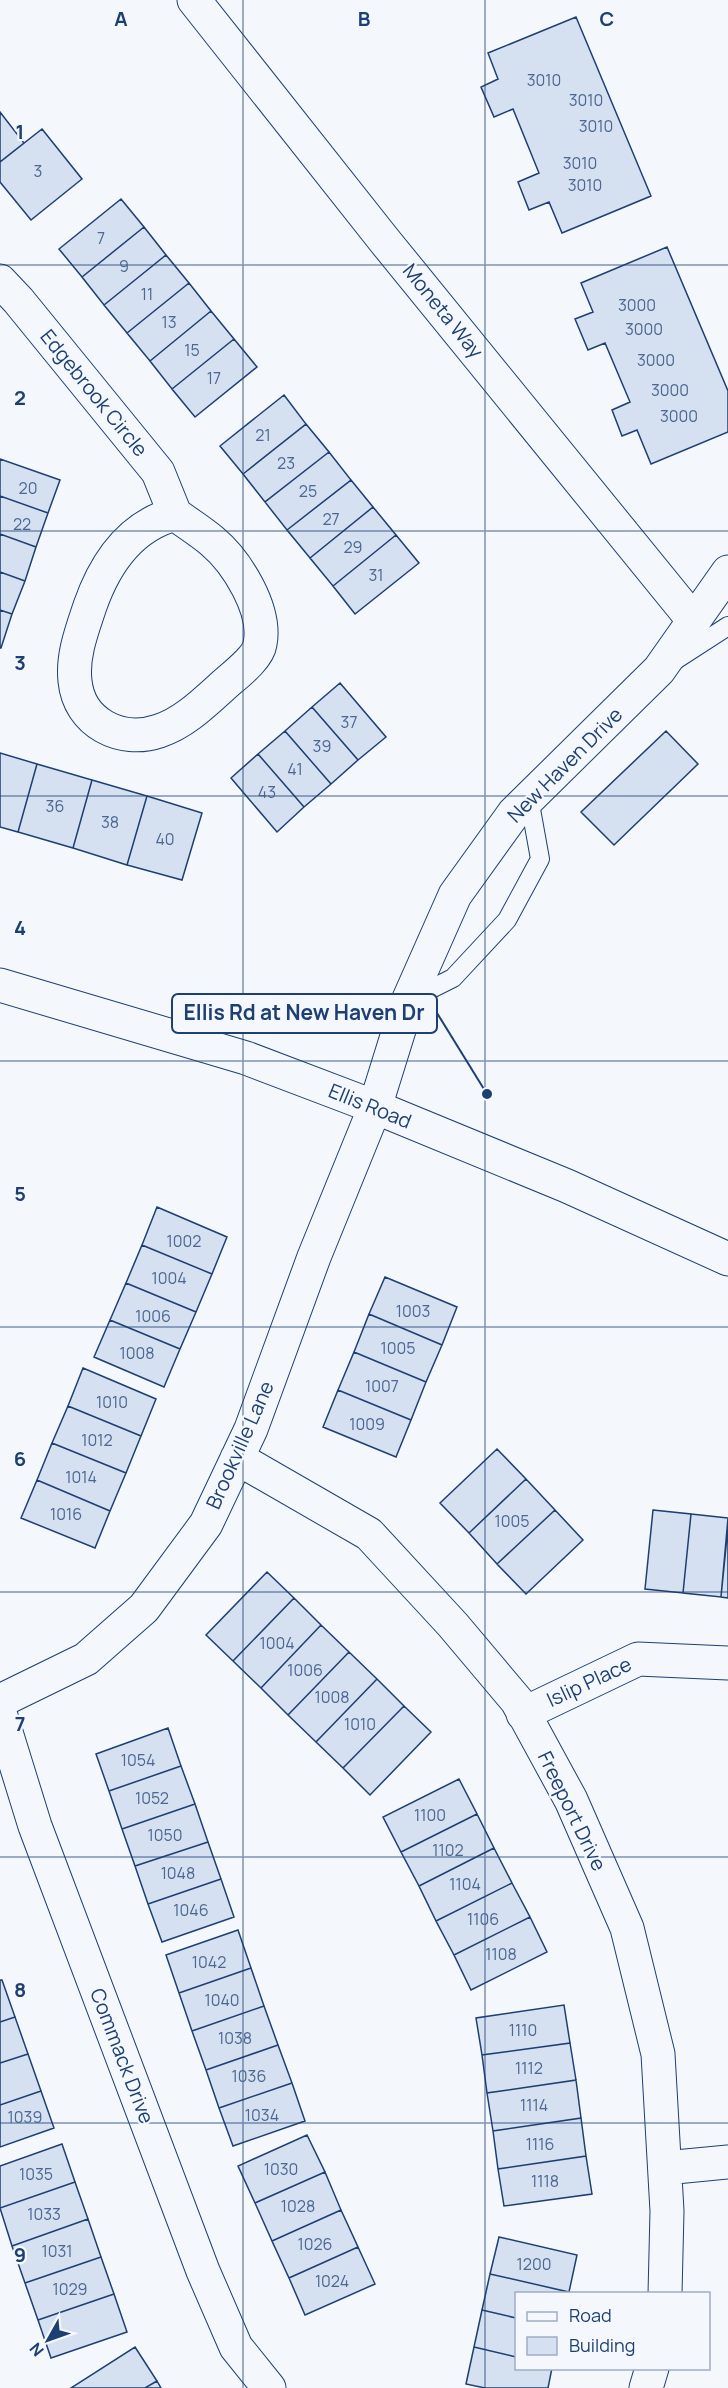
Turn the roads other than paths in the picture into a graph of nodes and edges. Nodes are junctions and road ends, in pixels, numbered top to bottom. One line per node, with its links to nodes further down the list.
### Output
1 (195, 0): 5 (street, Moneta Way)
2 (0, 281): 3 (street, Edgebrook Circle)
3 (175, 514): 3 (street)
4 (728, 572): 5 (street, New Haven Drive)
5 (694, 621): 7 (street, New Haven Drive)
6 (728, 626): 7 (lane)
7 (659, 670): 8 (street, New Haven Drive)
8 (529, 798): 10 (street, New Haven Drive); 10 (lane)
9 (0, 985): 11 (street, Ellis Road)
10 (408, 1001): 11 (street, New Haven Drive)
11 (375, 1107): 12 (street, Ellis Road); 13 (street, Brookville Lane)
12 (728, 1259)
13 (237, 1458): 15 (street, Brookville Lane); 17 (street, Freeport Drive)
14 (728, 1663): 17 (street, Islip Place)
15 (0, 1701)
16 (0, 1713): 22 (street, Commack Drive)
17 (523, 1714): 19 (street, Freeport Drive)
18 (728, 2162): 19 (street)
19 (665, 2168): 20 (street, Freeport Drive)
20 (665, 2292)
21 (651, 2370): 23 (street)
22 (268, 2388)
23 (645, 2388)

